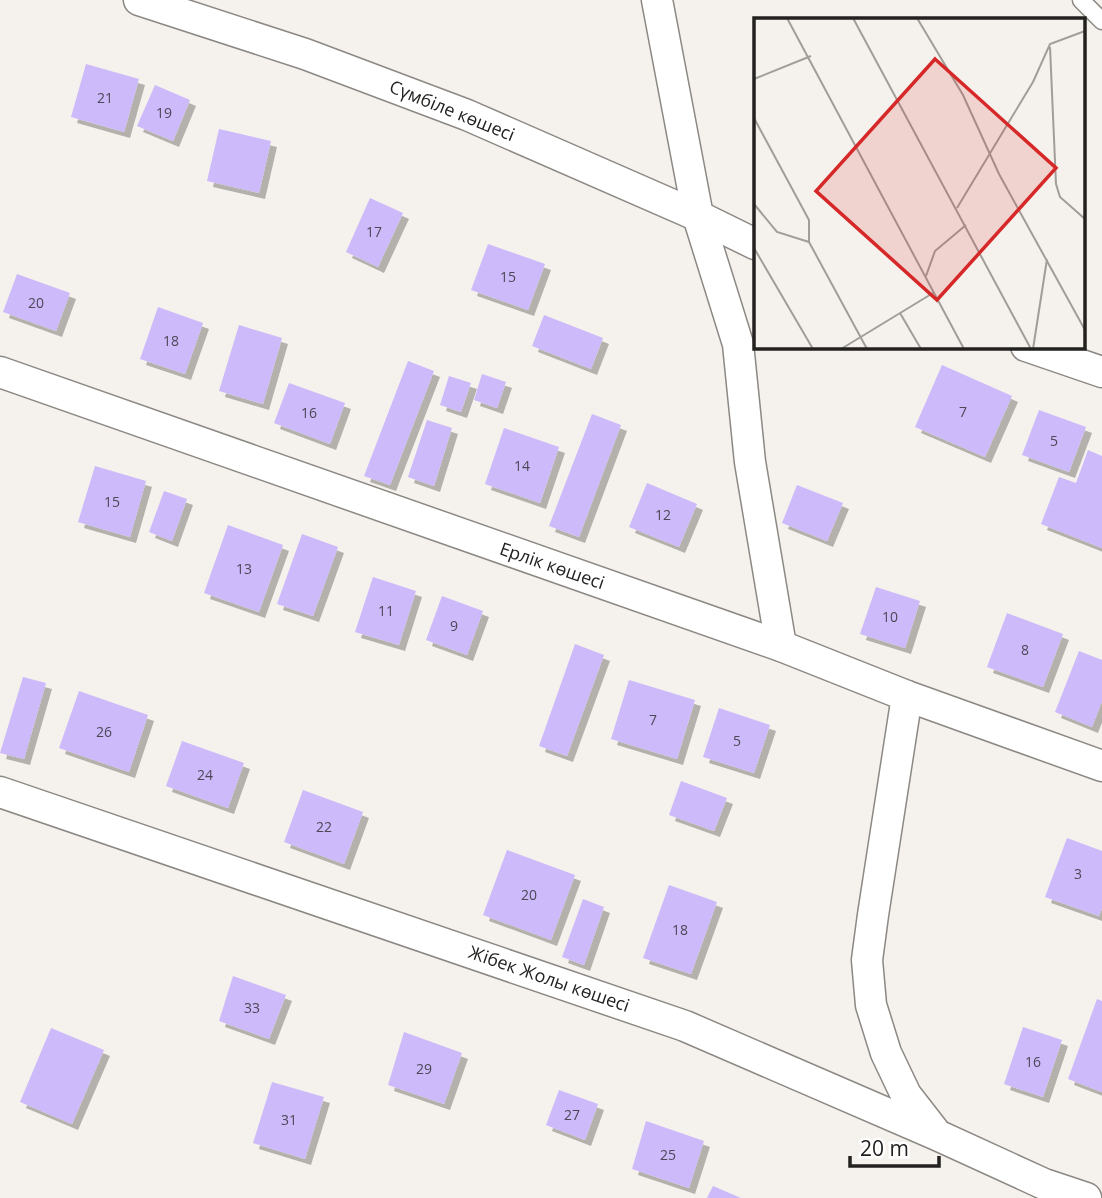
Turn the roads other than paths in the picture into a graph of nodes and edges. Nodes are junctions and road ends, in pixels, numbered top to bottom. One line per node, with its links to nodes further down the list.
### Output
1 (139, 0): 5 (street, Сүмбіле көшесі)
2 (657, 0): 5 (street)
3 (1081, 0): 4 (lane)
4 (1102, 21)
5 (698, 216): 6 (street, Сүмбіле көшесі); 10 (street)
6 (754, 244)
7 (1032, 348): 9 (street)
8 (0, 372): 10 (street, Ерлік көшесі)
9 (1102, 372)
10 (781, 646): 11 (street, Ерлік көшесі)
11 (907, 696): 12 (street, Ерлік көшесі); 14 (street)
12 (1102, 766)
13 (0, 792): 14 (street, Жібек Жолы көшесі)
14 (937, 1135): 15 (street, Жібек Жолы көшесі)
15 (1042, 1191): 16 (street, Жібек Жолы көшесі)
16 (1086, 1198)

